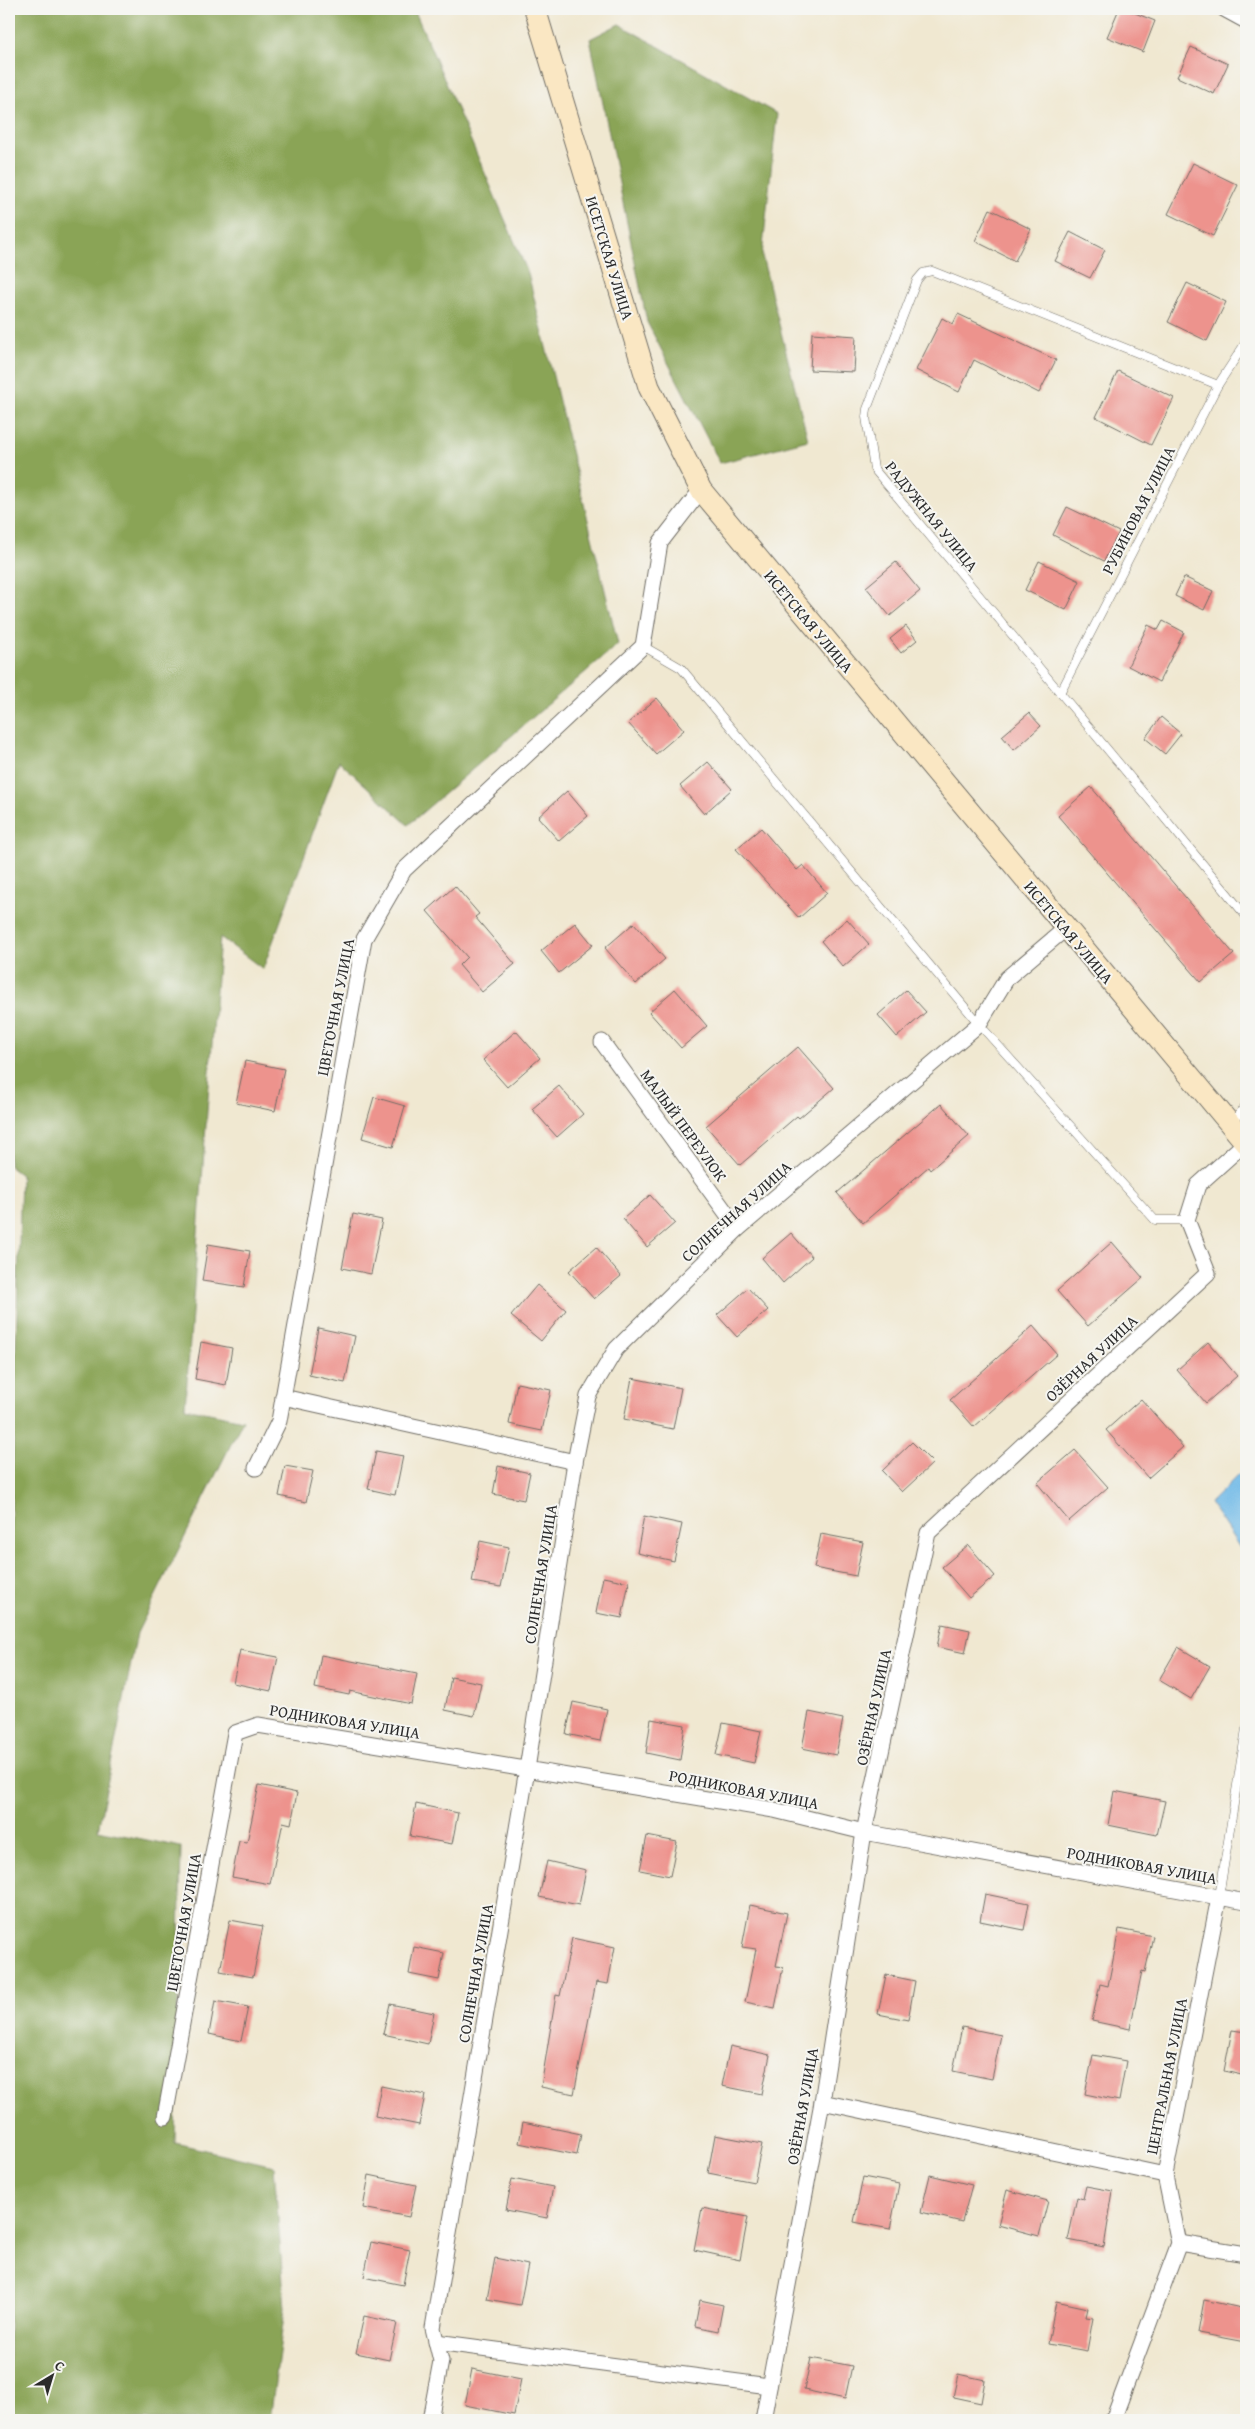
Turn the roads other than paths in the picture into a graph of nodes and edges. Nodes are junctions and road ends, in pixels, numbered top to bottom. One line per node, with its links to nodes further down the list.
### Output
1 (535, 9): 6 (main road, ИСЕТСКАЯ УЛИЦА)
2 (1224, 9): 3 (street)
3 (1246, 20)
4 (1246, 342): 5 (lane, РУБИНОВАЯ УЛИЦА)
5 (1218, 385): 8 (lane, РУБИНОВАЯ УЛИЦА); 8 (lane, РАДУЖНАЯ УЛИЦА)
6 (701, 490): 7 (street); 10 (main road, ИСЕТСКАЯ УЛИЦА)
7 (643, 646): 11 (lane); 18 (street, ЦВЕТОЧНАЯ УЛИЦА)
8 (1060, 692): 9 (lane, РАДУЖНАЯ УЛИЦА)
9 (1246, 916)
10 (1066, 928): 11 (street, СОЛНЕЧНАЯ УЛИЦА); 14 (main road, ИСЕТСКАЯ УЛИЦА)
11 (979, 1024): 16 (lane); 17 (street, СОЛНЕЧНАЯ УЛИЦА)
12 (602, 1042): 17 (street, МАЛЫЙ ПЕРЕУЛОК)
13 (1246, 1105): 14 (lane)
14 (1231, 1125): 15 (main road, ИСЕТСКАЯ УЛИЦА)
15 (1246, 1142): 16 (street)
16 (1187, 1220): 24 (street, ОЗЁРНАЯ УЛИЦА)
17 (738, 1229): 19 (street, СОЛНЕЧНАЯ УЛИЦА)
18 (283, 1398): 19 (street); 20 (street, ЦВЕТОЧНАЯ УЛИЦА)
19 (575, 1462): 23 (street, СОЛНЕЧНАЯ УЛИЦА)
20 (256, 1468)
21 (1246, 1729): 25 (lane, ЦЕНТРАЛЬНАЯ УЛИЦА)
22 (235, 1733): 23 (street, РОДНИКОВАЯ УЛИЦА); 28 (street, ЦВЕТОЧНАЯ УЛИЦА)
23 (527, 1769): 24 (street, РОДНИКОВАЯ УЛИЦА); 32 (street, СОЛНЕЧНАЯ УЛИЦА)
24 (864, 1832): 25 (street, РОДНИКОВАЯ УЛИЦА); 27 (street, ОЗЁРНАЯ УЛИЦА)
25 (1219, 1897): 26 (street, РОДНИКОВАЯ УЛИЦА); 29 (street, ЦЕНТРАЛЬНАЯ УЛИЦА)
26 (1246, 1902)
27 (822, 2102): 29 (street); 33 (street, ОЗЁРНАЯ УЛИЦА)
28 (165, 2117)
29 (1165, 2175): 30 (street, ЦЕНТРАЛЬНАЯ УЛИЦА)
30 (1179, 2243): 31 (street); 36 (street)
31 (1246, 2254)
32 (436, 2342): 33 (street); 34 (street, СОЛНЕЧНАЯ УЛИЦА)
33 (769, 2386): 35 (street, ОЗЁРНАЯ УЛИЦА)
34 (430, 2420)
35 (763, 2420)
36 (1113, 2420)

